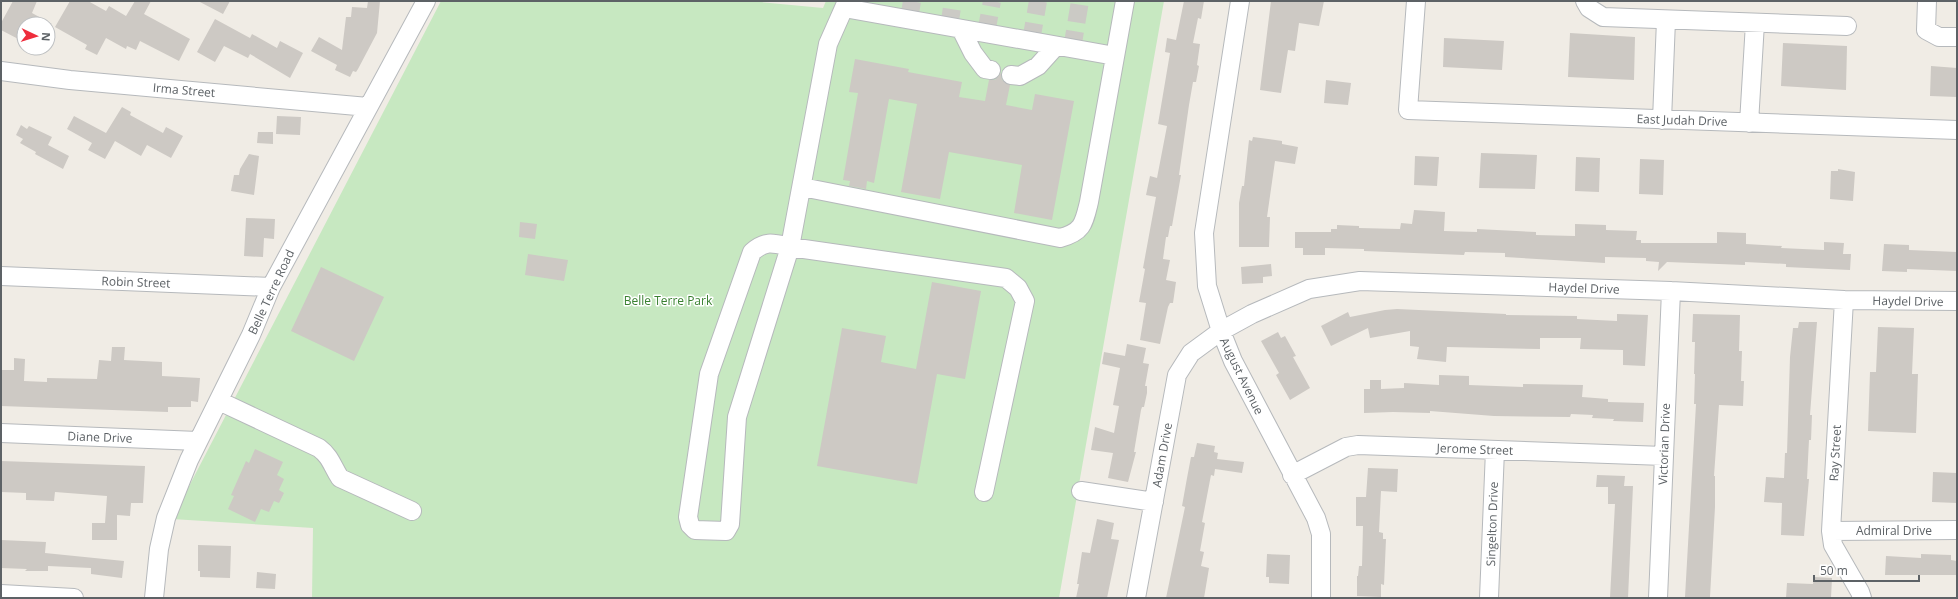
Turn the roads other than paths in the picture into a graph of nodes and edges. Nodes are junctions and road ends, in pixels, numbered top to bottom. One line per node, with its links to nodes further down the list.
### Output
1 (426, 1): 18 (street, Belle Terre Road)
2 (1125, 1): 14 (street)
3 (1240, 1): 29 (street, August Avenue)
4 (1416, 1): 19 (street, East Judah Drive)
5 (1585, 1): 8 (street)
6 (1927, 1): 12 (street)
7 (845, 4): 11 (street); 22 (street)
8 (1666, 20): 9 (street); 19 (street)
9 (1755, 23): 10 (street); 20 (street)
10 (1847, 26)
11 (961, 29): 13 (street); 15 (street)
12 (1957, 37)
13 (1056, 46): 14 (street); 17 (street)
14 (1115, 56): 22 (street)
15 (991, 70)
16 (1, 71): 18 (street, Irma Street)
17 (1012, 75)
18 (368, 107): 25 (street, Belle Terre Road)
19 (1662, 120): 20 (street, East Judah Drive)
20 (1748, 123): 21 (street, East Judah Drive)
21 (1957, 130)
22 (802, 187): 23 (street)
23 (790, 247): 23 (street); 37 (street)
24 (1, 276): 25 (street, Robin Street)
25 (271, 287): 30 (street, Belle Terre Road)
26 (1671, 291): 27 (street, Haydel Drive); 29 (street, Haydel Drive); 34 (street, Victorian Drive)
27 (1844, 300): 28 (street, Haydel Drive); 41 (street, Ray Street)
28 (1957, 301)
29 (1221, 331): 35 (street, August Avenue); 38 (street, Adam Drive)
30 (218, 401): 32 (street, Belle Terre Road); 39 (street)
31 (1, 433): 32 (street, Diane Drive)
32 (198, 441): 44 (street, Belle Terre Road)
33 (1495, 450): 34 (street, Jerome Street); 35 (street, Jerome Street); 47 (street, Singelton Drive)
34 (1664, 456): 48 (street, Victorian Drive)
35 (1292, 474): 46 (street, August Avenue)
36 (1081, 491): 38 (street)
37 (984, 492)
38 (1154, 502): 45 (street, Adam Drive)
39 (412, 511)
40 (1957, 530): 41 (street, Admiral Drive)
41 (1830, 531): 49 (street, Ray Street)
42 (1, 594): 43 (street)
43 (74, 598)
44 (154, 598)
45 (1136, 598)
46 (1321, 598)
47 (1489, 598)
48 (1658, 598)
49 (1862, 598)

